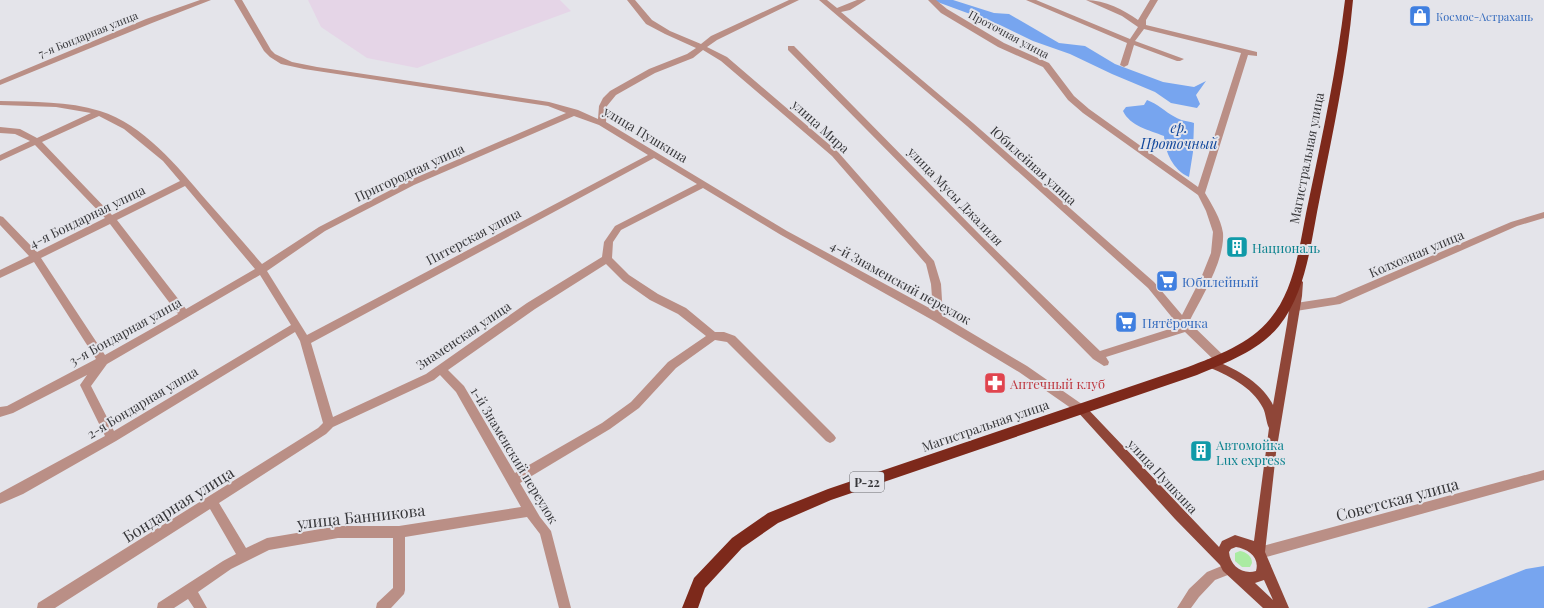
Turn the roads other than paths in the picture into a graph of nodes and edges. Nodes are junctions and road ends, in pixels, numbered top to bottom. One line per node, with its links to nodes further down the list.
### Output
1 (207, 0): 19 (street, 7-я Бондарная улица)
2 (238, 0): 21 (street, улица Пушкина)
3 (631, 0): 15 (street, улица Мира)
4 (795, 0): 15 (street)
5 (823, 0): 12 (street, Юбилейная улица)
6 (862, 0): 12 (street)
7 (1030, 0): 14 (street)
8 (1090, 0): 13 (street)
9 (1154, 0): 13 (street)
10 (1349, 0): 37 (highway, Магистральная улица / Р-22)
11 (933, 1): 30 (street, Проточная улица)
12 (835, 11): 42 (street, Юбилейная улица)
13 (1142, 26): 14 (street); 30 (street)
14 (1131, 42): 17 (street); 18 (street)
15 (699, 47): 23 (street); 41 (street, улица Мира)
16 (791, 48): 42 (street, улица Мусы Джалиля)
17 (1180, 59)
18 (1124, 65)
19 (0, 83)
20 (0, 103): 22 (street)
21 (575, 112): 23 (street, улица Пушкина); 36 (street, Пригородная улица)
22 (99, 113): 25 (street); 28 (street)
23 (602, 123): 26 (street, улица Пушкина)
24 (0, 130): 25 (street)
25 (36, 141): 27 (street); 33 (street)
26 (654, 155): 29 (street, улица Пушкина); 45 (street, Питерская улица)
27 (0, 158)
28 (186, 182): 33 (street, 4-я Бондарная улица); 36 (street)
29 (702, 185): 35 (street); 41 (street, 4-й Знаменский переулок)
30 (1201, 193): 42 (street)
31 (1544, 215): 39 (street, Колхозная улица)
32 (0, 219): 34 (street)
33 (111, 219): 34 (street, 4-я Бондарная улица); 40 (street)
34 (35, 256): 38 (street, 4-я Бондарная улица); 46 (street)
35 (607, 259): 44 (street); 48 (street, Знаменская улица)
36 (261, 269): 40 (street, 3-я Бондарная улица); 43 (street)
37 (1299, 270): 39 (main road); 47 (highway, Магистральная улица / Р-22)
38 (0, 274)
39 (1296, 307): 54 (main road)
40 (184, 314): 46 (street, 3-я Бондарная улица)
41 (938, 318): 49 (street, 4-й Знаменский переулок)
42 (1185, 325): 47 (street, Юбилейная улица)
43 (297, 326): 45 (street); 52 (street, 2-я Бондарная улица)
44 (713, 336): 53 (street); 56 (street)
45 (305, 340): 51 (street)
46 (103, 361): 50 (street, 3-я Бондарная улица); 52 (street)
47 (1215, 361): 49 (highway, Магистральная улица / Р-22); 54 (main road)
48 (441, 369): 51 (street, Знаменская улица); 56 (street, 1-й Знаменский переулок)
49 (1082, 410): 63 (main road, улица Пушкина); 70 (highway, Магистральная улица / Р-22)
50 (0, 412)
51 (329, 424): 58 (street, Бондарная улица)
52 (112, 438): 57 (street, 2-я Бондарная улица)
53 (830, 438)
54 (1273, 440): 62 (main road)
55 (1544, 475): 62 (street, Советская улица)
56 (514, 480): 59 (street, 1-й Знаменский переулок)
57 (0, 499)
58 (212, 501): 61 (street); 65 (street, Бондарная улица)
59 (531, 511): 60 (street, улица Банникова); 69 (street, 1-й Знаменский переулок)
60 (399, 532): 61 (street, улица Банникова); 68 (street)
61 (244, 556): 64 (street, улица Банникова)
62 (1262, 559): 63 (main road); 63 (main road); 73 (main road)
63 (1230, 569): 71 (street); 72 (main road, улица Пушкина)
64 (190, 590): 66 (street, улица Банникова); 67 (street)
65 (43, 608)
66 (163, 608)
67 (201, 608)
68 (382, 608)
69 (565, 608)
70 (690, 608)
71 (1183, 608)
72 (1272, 608)
73 (1283, 608)

